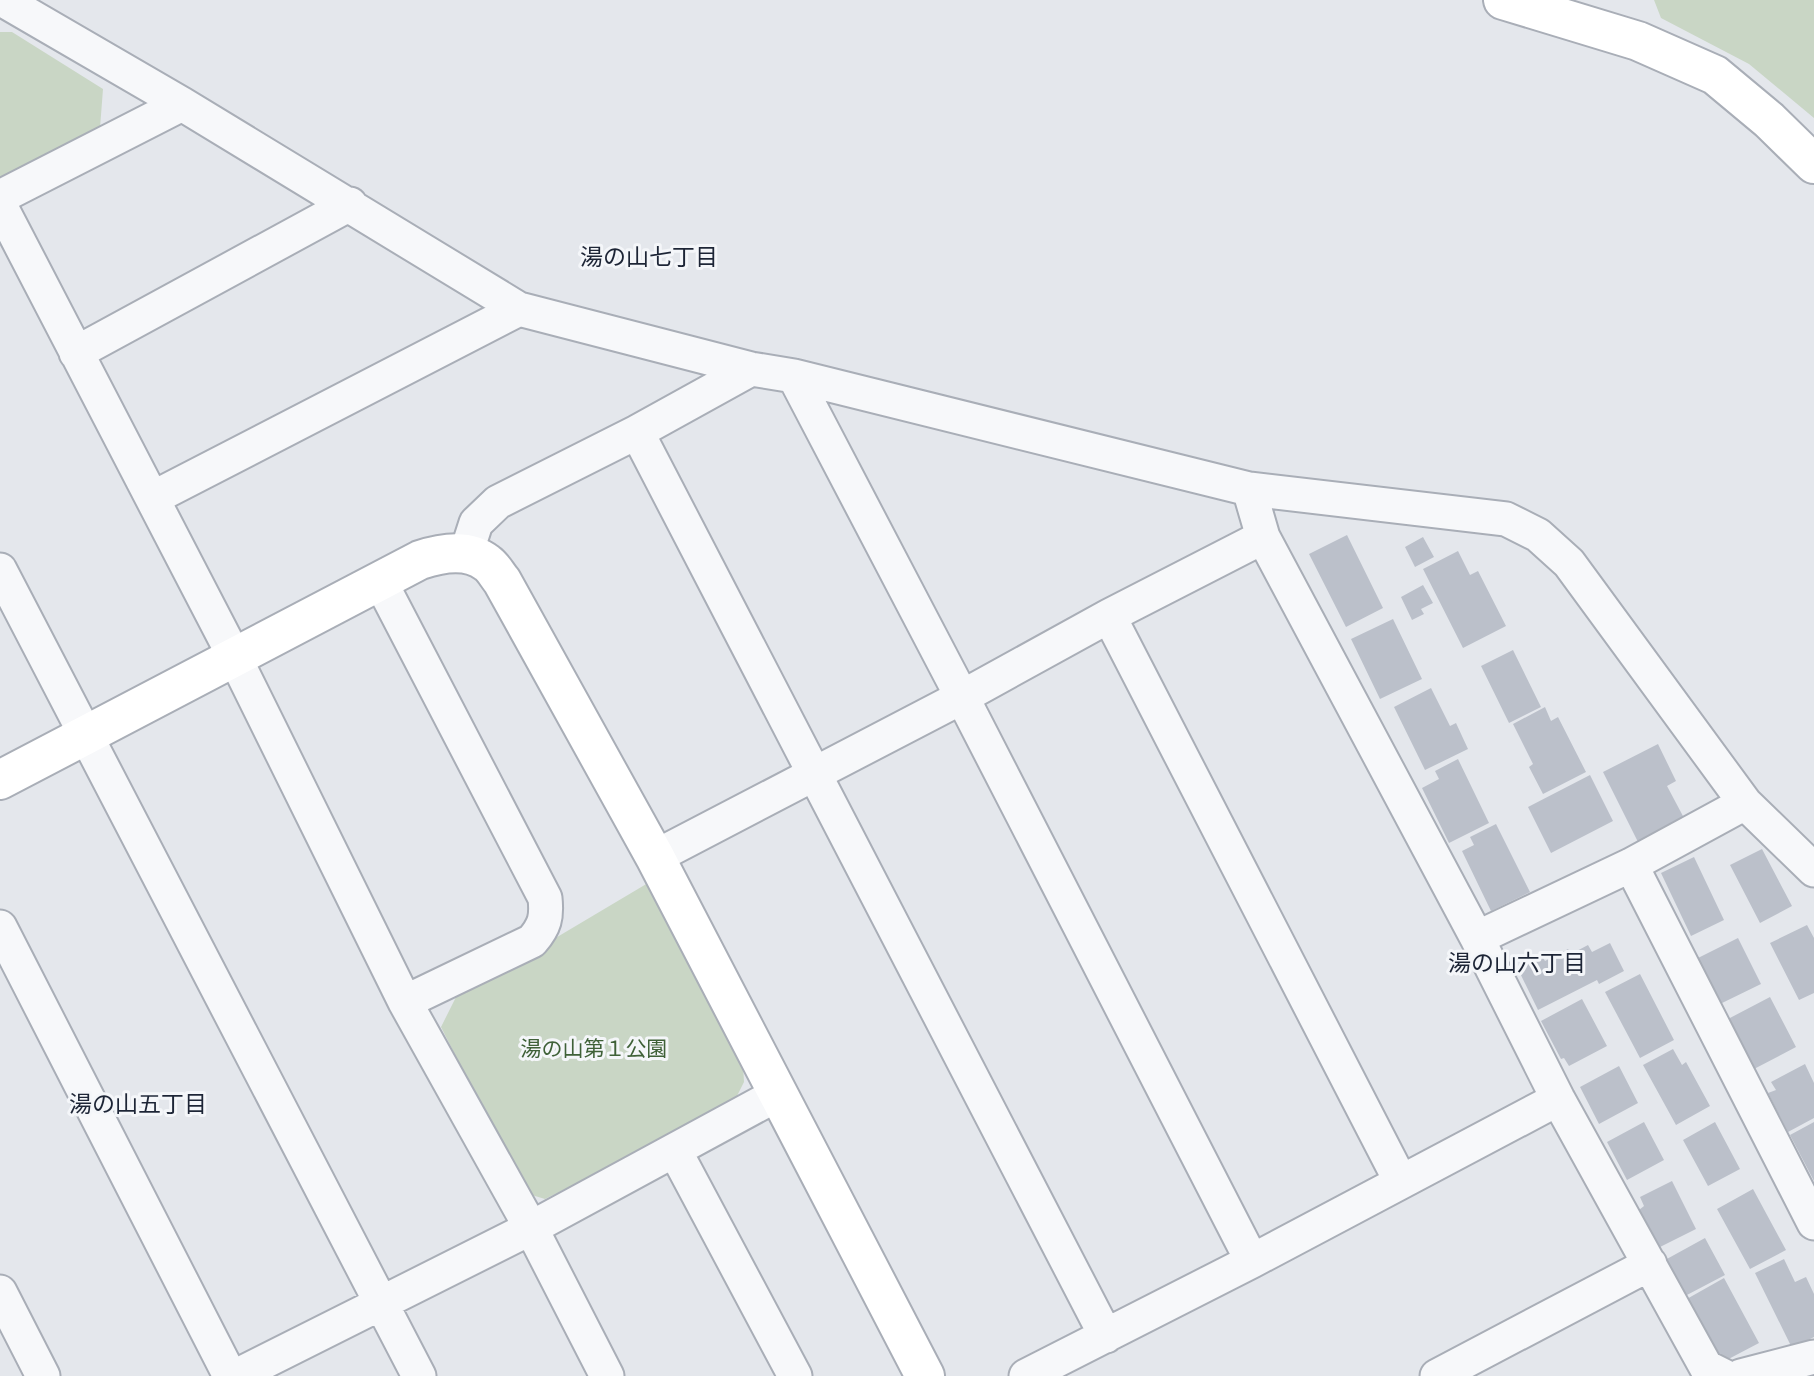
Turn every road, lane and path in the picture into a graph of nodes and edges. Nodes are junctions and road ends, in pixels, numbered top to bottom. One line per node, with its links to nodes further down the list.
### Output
1 (3, 0): 3 (street)
2 (1503, 0): 4 (street)
3 (182, 104): 5 (street); 6 (street)
4 (1814, 164)
5 (0, 197)
6 (350, 204): 8 (street); 9 (street)
7 (0, 205): 9 (street)
8 (519, 309): 10 (street); 14 (street)
9 (76, 353): 14 (street)
10 (751, 369): 11 (street); 12 (street)
11 (794, 376): 13 (street); 21 (street)
12 (637, 432): 16 (street); 23 (street)
13 (1249, 489): 15 (street); 25 (street)
14 (153, 498): 20 (street)
15 (1263, 537): 19 (street); 30 (street)
16 (466, 554): 18 (street); 26 (street)
17 (0, 570): 22 (street)
18 (380, 581): 20 (street); 31 (street)
19 (1109, 616): 21 (street); 35 (street)
20 (235, 658): 22 (street); 31 (street)
21 (962, 697): 23 (street); 38 (street)
22 (85, 737): 24 (street); 41 (street)
23 (813, 774): 26 (street); 42 (street)
24 (0, 780)
25 (1745, 803): 27 (street); 28 (street)
26 (655, 857): 32 (street)
27 (1630, 865): 30 (street); 36 (street)
28 (1814, 870)
29 (0, 927): 46 (street)
30 (1477, 938): 33 (street)
31 (405, 1002): 37 (street)
32 (778, 1094): 34 (street); 51 (street)
33 (1558, 1099): 35 (street); 39 (street)
34 (675, 1151): 37 (street); 50 (street)
35 (1401, 1182): 38 (street)
36 (1814, 1223)
37 (531, 1228): 41 (street); 49 (street)
38 (1252, 1261): 42 (street)
39 (1650, 1264): 52 (street); 53 (street)
40 (0, 1292): 45 (street)
41 (382, 1303): 47 (street); 48 (street)
42 (1106, 1336): 44 (street)
43 (1814, 1357): 54 (street)
44 (1040, 1373)
45 (43, 1376)
46 (230, 1376)
47 (236, 1376)
48 (419, 1376)
49 (607, 1376)
50 (795, 1376)
51 (925, 1376)
52 (1437, 1376)
53 (1724, 1376)
54 (1741, 1376)

